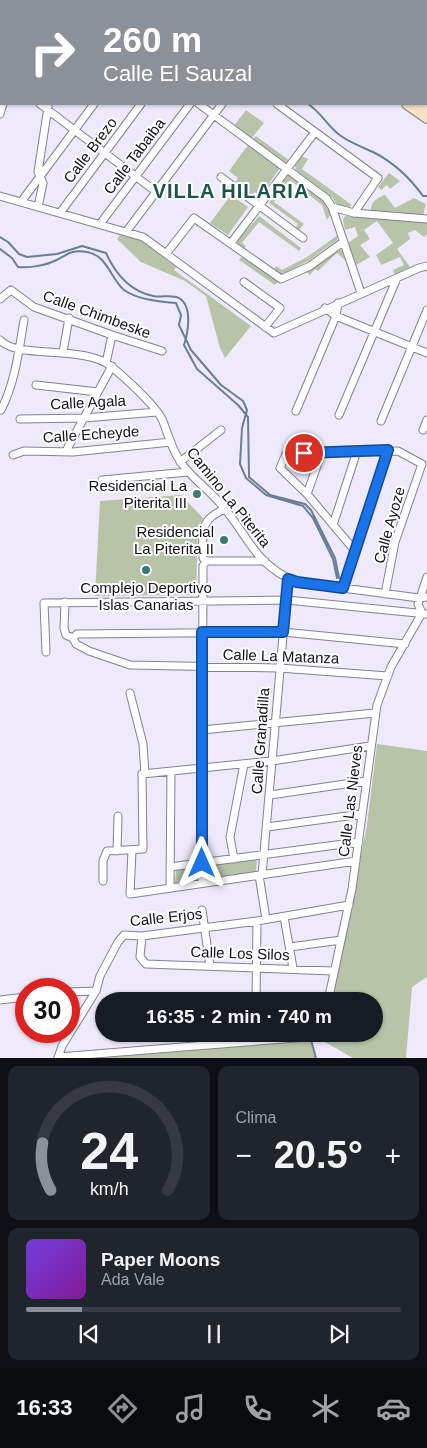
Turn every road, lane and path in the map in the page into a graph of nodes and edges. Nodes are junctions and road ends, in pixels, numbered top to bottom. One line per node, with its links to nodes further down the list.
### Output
1 (49, 105): 13 (street); 17 (street)
2 (93, 105): 13 (street)
3 (140, 105): 15 (street, Calle Brezo)
4 (189, 105): 18 (street, Calle Tabaiba)
5 (200, 105): 10 (street)
6 (221, 105): 10 (street)
7 (278, 105): 14 (street)
8 (409, 105): 12 (main road)
9 (410, 105): 11 (main road)
10 (214, 114): 16 (street); 20 (street)
11 (427, 114)
12 (427, 118)
13 (74, 131): 15 (street); 17 (street)
14 (315, 132): 16 (street); 27 (street)
15 (104, 154): 18 (street); 26 (street, Calle Brezo)
16 (288, 168): 23 (street); 24 (street)
17 (40, 177): 22 (street); 25 (street)
18 (135, 177): 20 (street); 29 (street, Calle Tabaiba)
19 (221, 177): 23 (street)
20 (155, 191): 30 (street)
21 (0, 196): 22 (street)
22 (21, 202): 25 (street)
23 (259, 205): 31 (street); 33 (street)
24 (332, 206): 27 (street); 32 (street)
25 (38, 207): 26 (street)
26 (60, 213): 29 (street)
27 (354, 213): 28 (street)
28 (427, 219)
29 (100, 224): 30 (street)
30 (126, 232): 34 (street)
31 (303, 238)
32 (343, 242): 33 (street); 38 (street)
33 (231, 243): 34 (street)
34 (166, 254): 46 (street)
35 (427, 266): 36 (street)
36 (397, 278): 38 (street); 47 (street)
37 (244, 282): 46 (street)
38 (361, 293): 40 (street)
39 (0, 299): 44 (street, Calle Chimbeske)
40 (338, 303): 41 (street); 43 (street)
41 (325, 308): 43 (street); 46 (street)
42 (427, 310): 50 (street)
43 (336, 316): 47 (street); 59 (street)
44 (70, 318): 48 (street, Calle Chimbeske); 53 (street)
45 (24, 320): 51 (street)
46 (265, 327)
47 (373, 331): 50 (street); 61 (street)
48 (112, 335): 52 (street, Calle Chimbeske); 55 (street)
49 (0, 340): 51 (street)
50 (412, 347): 54 (street); 65 (street)
51 (19, 349): 53 (street); 58 (street)
52 (162, 350)
53 (63, 352): 55 (street)
54 (427, 353)
55 (109, 365): 57 (street); 60 (street, Camino La Piterita)
56 (36, 385): 57 (street)
57 (98, 392): 62 (street)
58 (1, 410)
59 (296, 411)
60 (157, 412): 62 (street, Calle Agala); 68 (street, Camino La Piterita)
61 (339, 416)
62 (84, 418): 63 (street, Calle Agala); 70 (street)
63 (20, 419)
64 (427, 420): 67 (street)
65 (381, 421)
66 (221, 430): 74 (street)
67 (423, 430)
68 (171, 442): 70 (street, Calle Echeyde); 74 (street, Camino La Piterita)
69 (388, 450): 71 (street); 80 (street); 86 (street, Calle Ayoze)
70 (66, 451): 73 (street, Calle Echeyde)
71 (357, 451): 72 (street); 79 (street)
72 (322, 452): 77 (street); 77 (street)
73 (13, 455)
74 (180, 462): 75 (street, Camino La Piterita)
75 (188, 472): 76 (street); 78 (street, Camino La Piterita)
76 (102, 480)
77 (307, 494): 79 (street)
78 (225, 509): 81 (street); 82 (street, Camino La Piterita)
79 (333, 525): 80 (street)
80 (356, 552): 85 (street)
81 (206, 561): 82 (street); 88 (street)
82 (266, 561): 84 (street, Camino La Piterita)
83 (427, 577): 87 (street)
84 (288, 579): 85 (street, Camino La Piterita); 89 (street, Calle Granadilla)
85 (343, 588): 86 (street, Camino La Piterita)
86 (385, 594): 87 (street, Camino La Piterita)
87 (423, 597): 91 (street)
88 (203, 600): 89 (street); 90 (street); 92 (street)
89 (287, 600): 91 (street); 93 (street, Calle Granadilla)
90 (65, 602): 94 (street); 96 (street)
91 (425, 613): 95 (street, Calle Las Nieves)
92 (202, 632): 93 (street); 94 (street); 97 (street)
93 (283, 632): 95 (street); 98 (street, Calle Granadilla)
94 (73, 638): 97 (street, Calle La Matanza)
95 (405, 644): 99 (street, Calle Las Nieves)
96 (46, 652)
97 (202, 667): 98 (street, Calle La Matanza); 103 (street)
98 (279, 668): 99 (street, Calle La Matanza); 102 (street, Calle Granadilla)
99 (388, 676): 101 (street, Calle Las Nieves)
100 (130, 693): 109 (street)
101 (375, 713): 102 (street); 104 (street, Calle Las Nieves)
102 (275, 723): 103 (street); 105 (street, Calle Granadilla)
103 (202, 730): 107 (street)
104 (370, 746): 105 (street); 110 (street, Calle Las Nieves)
105 (272, 761): 106 (street); 111 (street, Calle Granadilla)
106 (244, 764): 107 (street); 119 (street)
107 (202, 769): 108 (street); 121 (street)
108 (172, 772): 109 (street); 122 (street)
109 (143, 774): 117 (street)
110 (366, 781): 111 (street); 112 (street, Calle Las Nieves)
111 (270, 795): 114 (street, Calle Granadilla)
112 (362, 814): 114 (street); 115 (street, Calle Las Nieves)
113 (118, 816): 116 (street)
114 (267, 827): 118 (street, Calle Granadilla)
115 (359, 842): 118 (street); 120 (street, Calle Las Nieves)
116 (117, 851): 117 (street); 124 (street)
117 (132, 851): 126 (street)
118 (265, 855): 119 (street); 123 (street, Calle Granadilla)
119 (234, 859): 121 (street)
120 (356, 861): 123 (street); 127 (street, Calle Las Nieves)
121 (202, 863): 122 (street); 125 (street)
122 (170, 867): 126 (street)
123 (260, 875): 125 (street); 130 (street, Calle Granadilla)
124 (103, 881)
125 (202, 882): 126 (street)
126 (170, 888)
127 (349, 905): 129 (street, Calle Erjos); 134 (street, Calle Las Nieves)
128 (202, 910): 132 (street)
129 (284, 917): 130 (street, Calle Erjos); 135 (street)
130 (266, 919): 131 (street, Calle Erjos)
131 (257, 921): 132 (street, Calle Erjos); 137 (street)
132 (204, 927): 133 (street, Calle Erjos); 136 (street)
133 (142, 936): 136 (street, Calle Los Silos); 140 (street, Calle Erjos)
134 (341, 940): 135 (street); 139 (street, Calle Las Nieves)
135 (290, 947): 138 (street)
136 (210, 966): 137 (street, Calle Los Silos)
137 (256, 966): 138 (street, Calle Los Silos); 142 (street)
138 (293, 968): 139 (street, Calle Los Silos)
139 (333, 971): 143 (street, Calle Las Nieves)
140 (96, 991): 141 (street); 147 (street, Calle Erjos)
141 (80, 992)
142 (256, 992)
143 (330, 992)
144 (15, 998): 145 (street)
145 (0, 1000)
146 (208, 1042): 147 (street)
147 (58, 1058)

